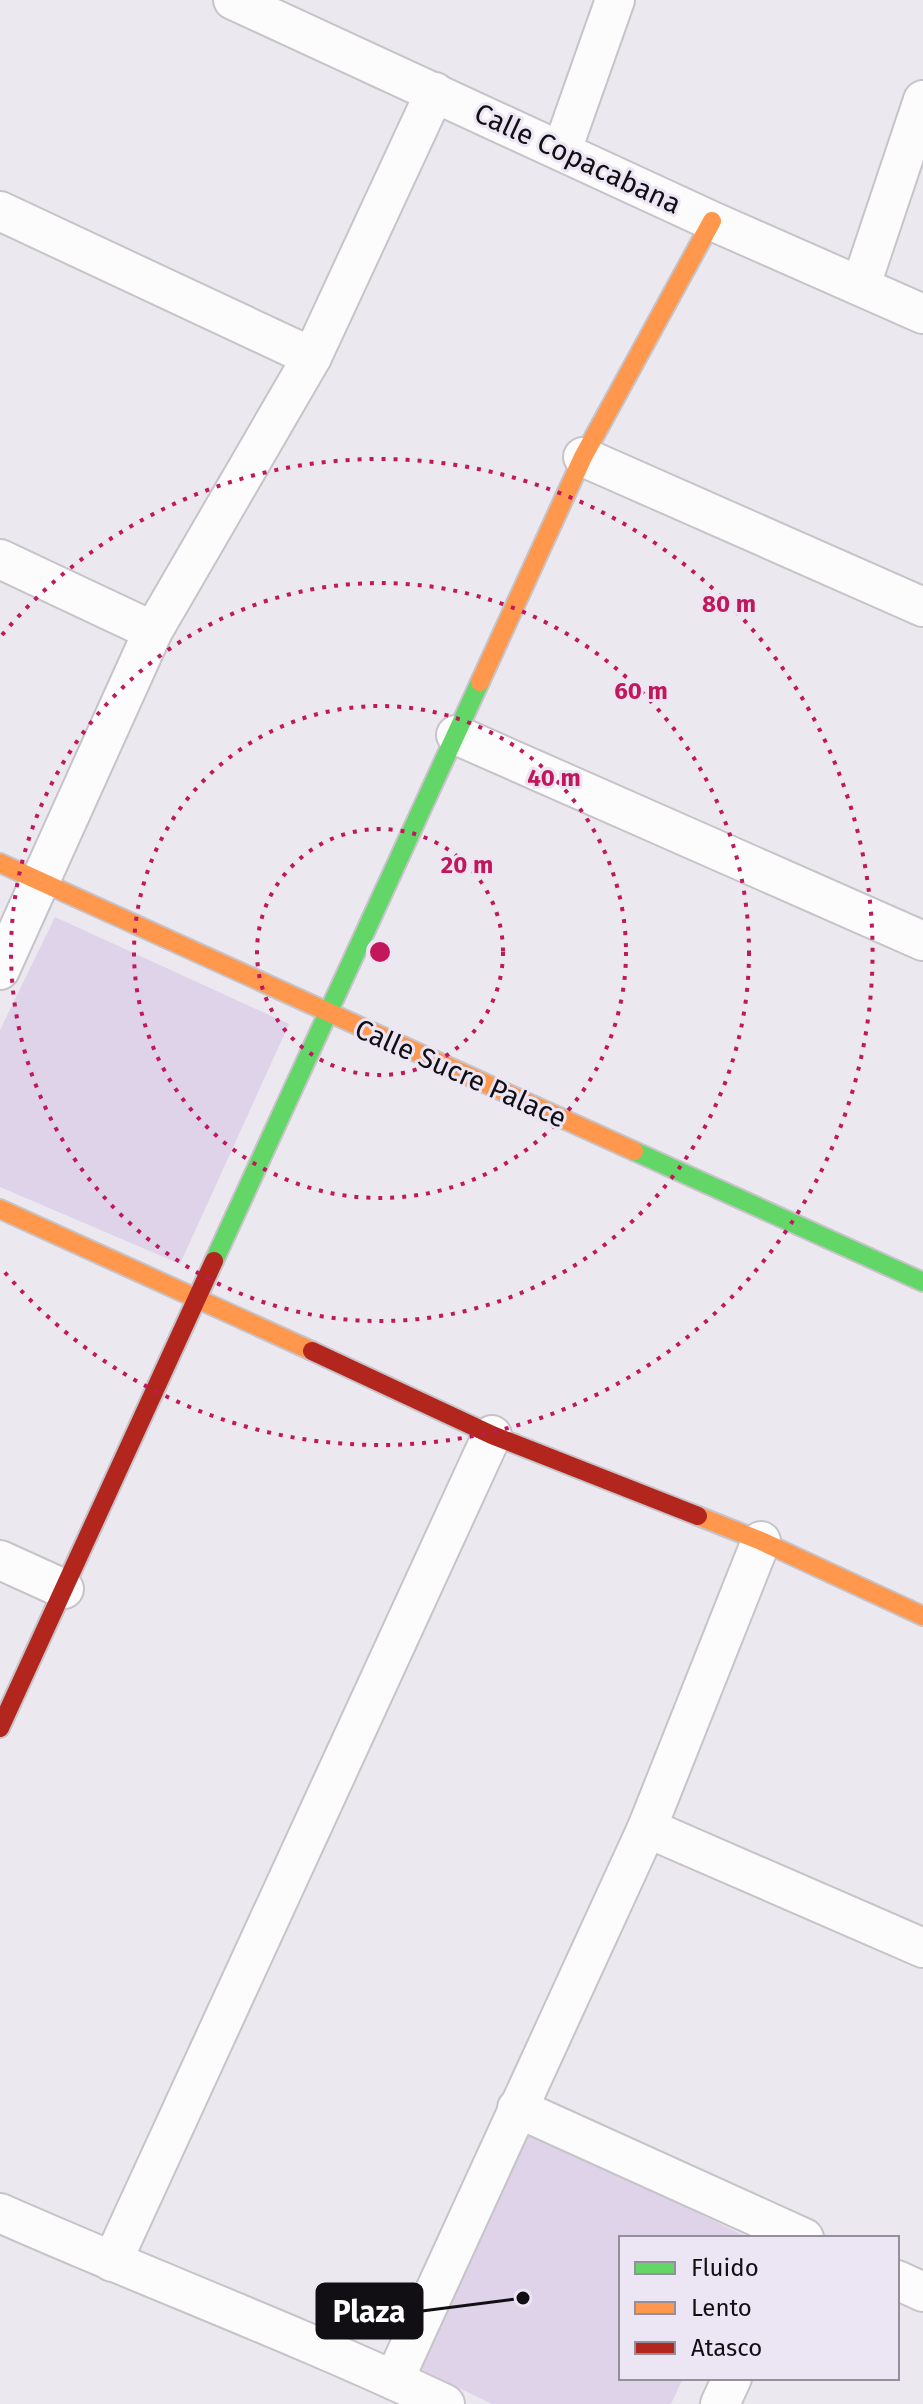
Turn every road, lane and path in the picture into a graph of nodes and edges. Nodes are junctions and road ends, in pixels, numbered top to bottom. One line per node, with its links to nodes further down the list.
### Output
1 (233, 0): 3 (street, Calle Copacabana)
2 (615, 0): 6 (street)
3 (296, 14): 4 (street, Calle Copacabana)
4 (435, 92): 6 (street, Calle Copacabana); 11 (street)
5 (923, 100): 9 (street)
6 (562, 150): 8 (street, Calle Copacabana)
7 (0, 211): 11 (street)
8 (712, 221): 9 (street, Calle Copacabana); 12 (street)
9 (861, 285): 10 (street, Calle Copacabana)
10 (923, 314)
11 (312, 357): 15 (street)
12 (583, 457): 14 (street); 16 (street)
13 (0, 559): 15 (street)
14 (923, 607)
15 (153, 631): 18 (street)
16 (456, 735): 19 (street); 21 (street)
17 (0, 863): 18 (street, Calle Sucre Palace)
18 (40, 881): 20 (street); 21 (street, Calle Sucre Palace)
19 (923, 941)
20 (0, 970)
21 (328, 1012): 23 (street, Calle Sucre Palace); 24 (street)
22 (0, 1209): 24 (street)
23 (923, 1282)
24 (197, 1297): 25 (street); 28 (street)
25 (492, 1435): 26 (street); 36 (street)
26 (761, 1541): 29 (street); 31 (street)
27 (0, 1560): 28 (street)
28 (64, 1589): 30 (street)
29 (923, 1616)
30 (0, 1728)
31 (647, 1828): 32 (street); 33 (street)
32 (923, 1948)
33 (517, 2108): 35 (street); 39 (street)
34 (0, 2213): 36 (street)
35 (799, 2236)
36 (112, 2262): 39 (street)
37 (899, 2281): 38 (street)
38 (923, 2292)
39 (394, 2380): 41 (street)
40 (731, 2380): 42 (street)
41 (445, 2404)
42 (720, 2404)

